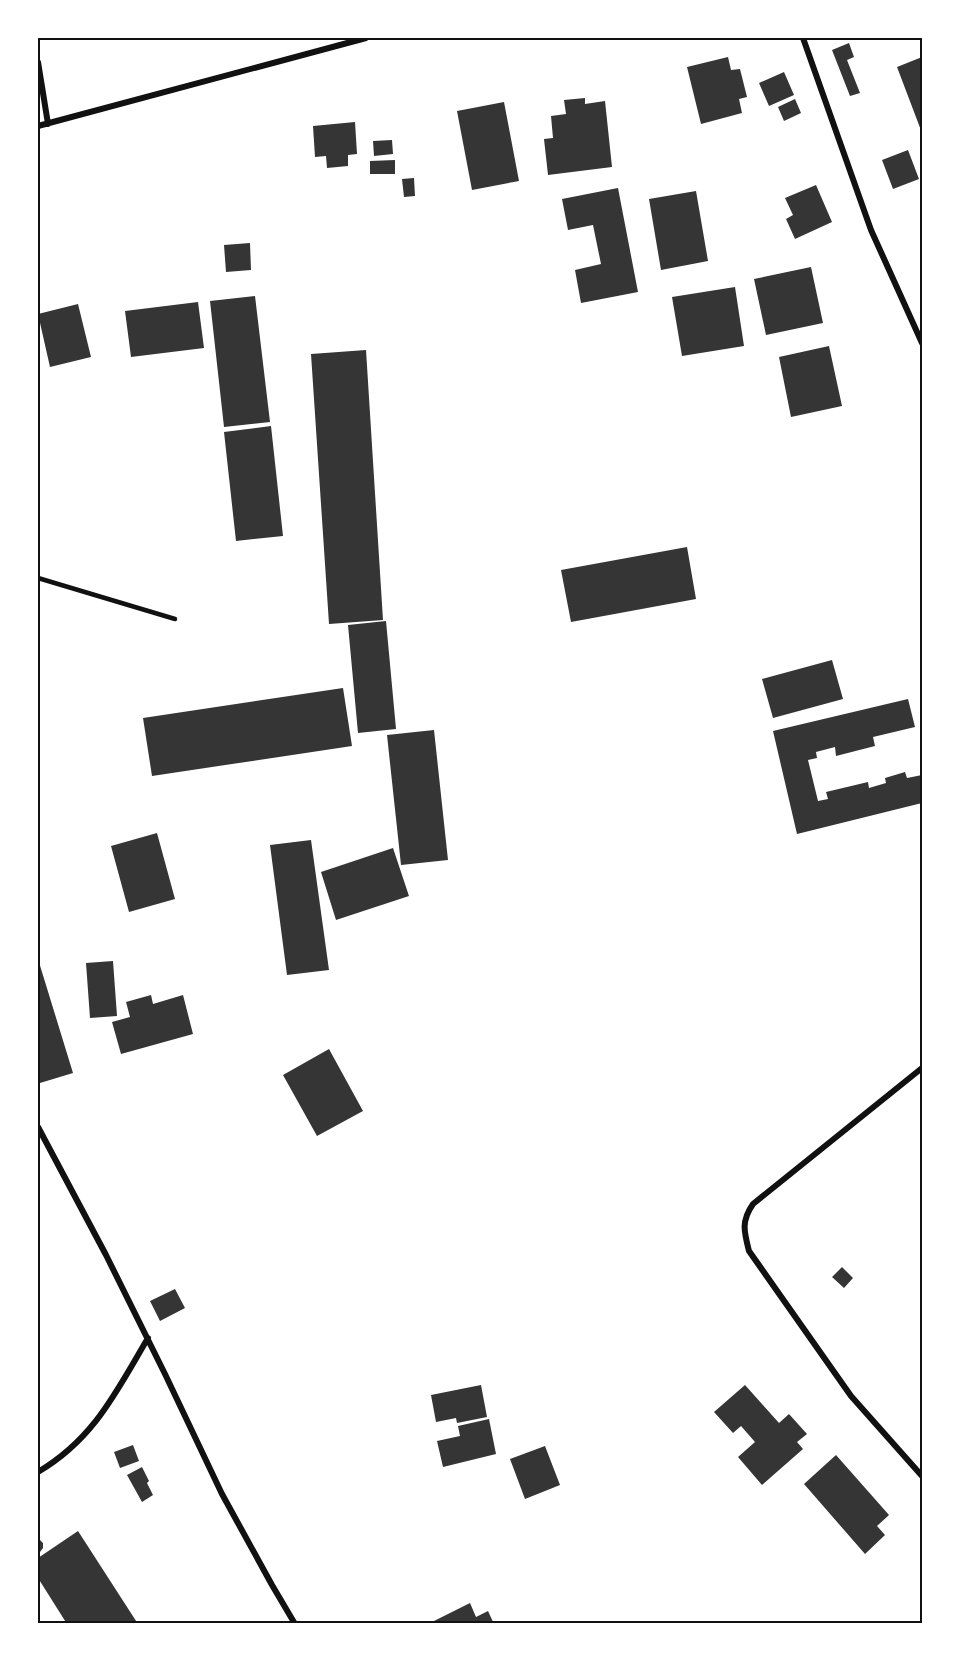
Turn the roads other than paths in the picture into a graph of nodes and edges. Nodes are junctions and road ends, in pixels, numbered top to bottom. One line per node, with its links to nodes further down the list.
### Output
1 (366, 38): 4 (street)
2 (803, 38): 6 (street)
3 (38, 62): 4 (street)
4 (48, 124): 5 (street)
5 (38, 126)
6 (922, 343)
7 (38, 578): 8 (lane)
8 (175, 619)
9 (922, 1068): 13 (street)
10 (38, 1127): 11 (street)
11 (148, 1338): 12 (street); 14 (street)
12 (38, 1472)
13 (922, 1476)
14 (295, 1623)

